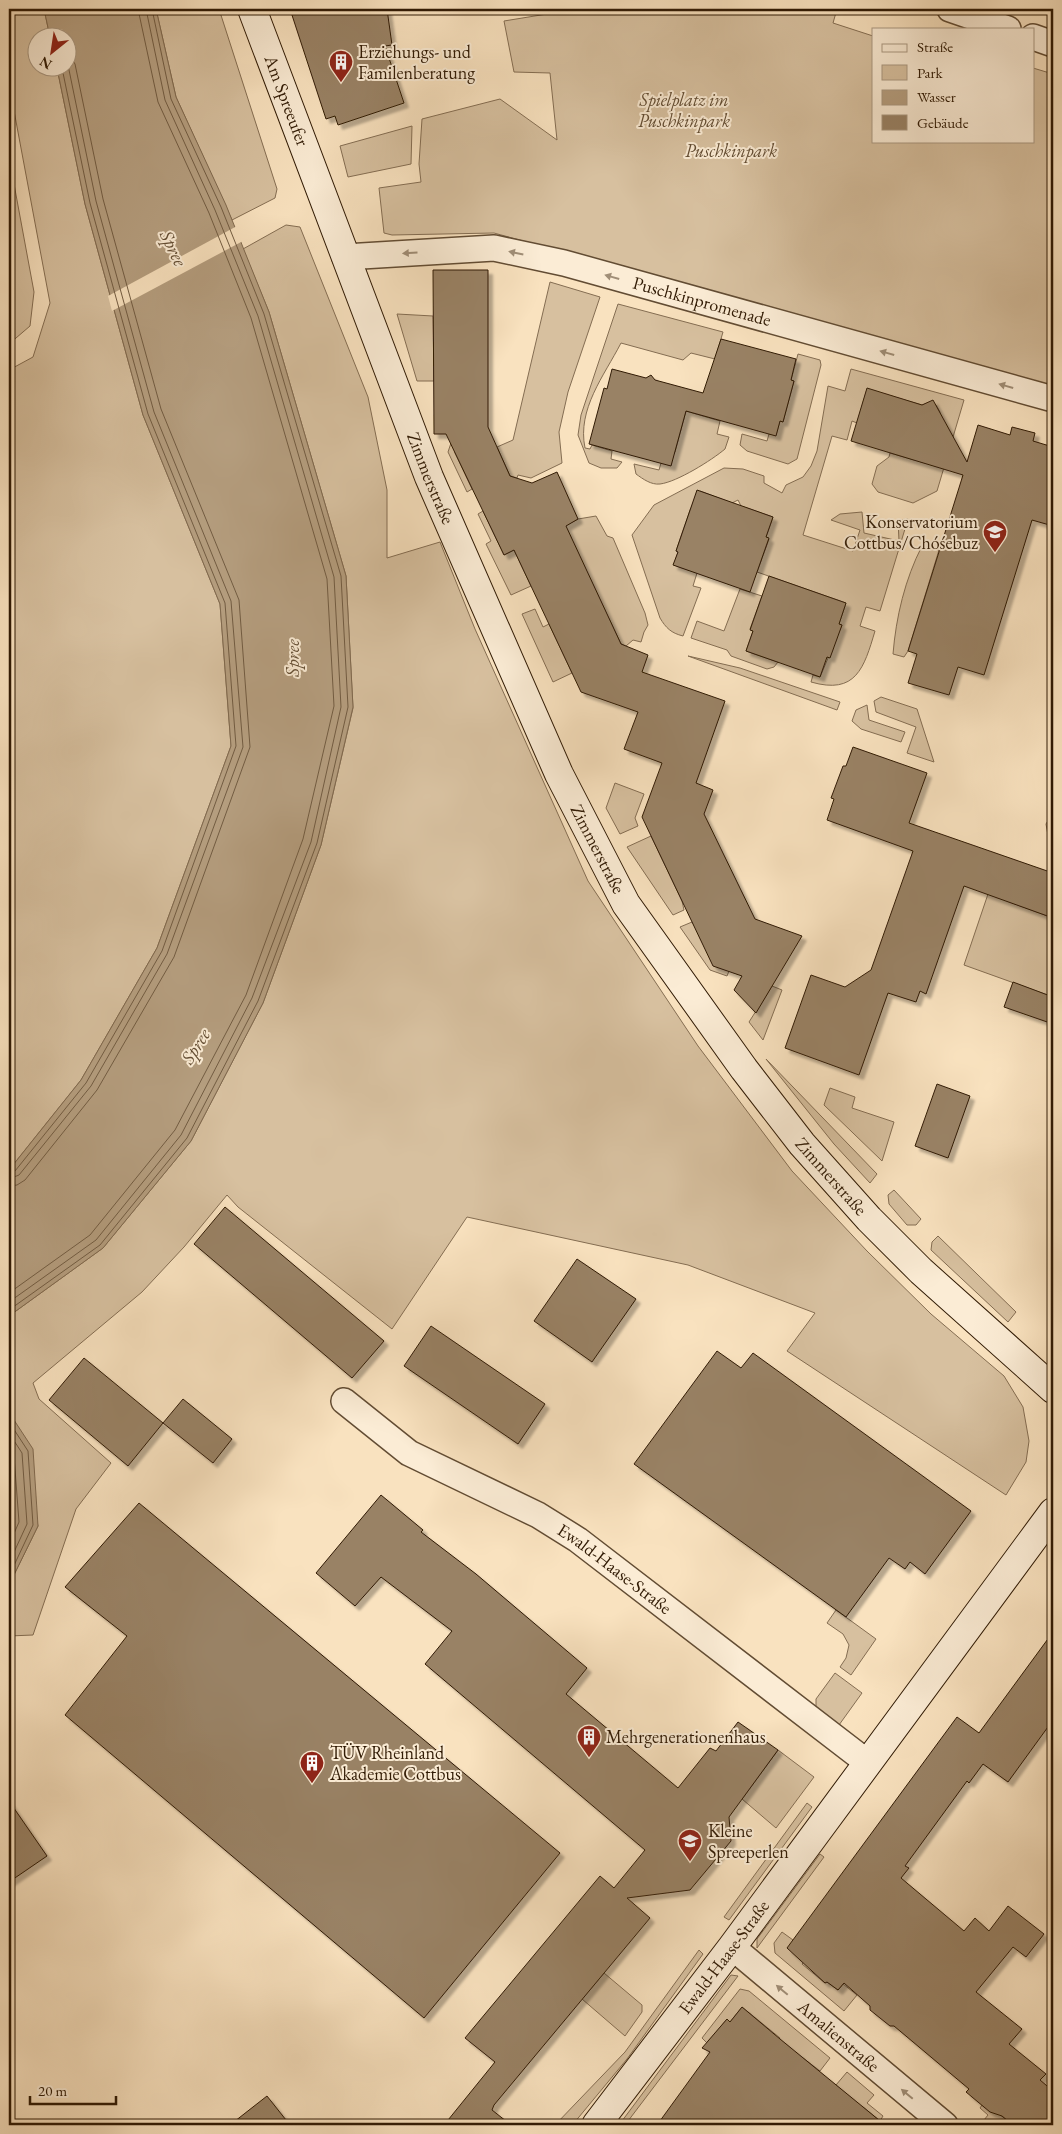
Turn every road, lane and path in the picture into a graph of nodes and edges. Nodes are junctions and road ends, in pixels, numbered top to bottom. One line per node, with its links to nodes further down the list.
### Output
1 (252, 9): 6 (street, Am Spreeufer)
2 (950, 9): 3 (street)
3 (1005, 28)
4 (1034, 38): 5 (street)
5 (1053, 44)
6 (321, 193): 7 (street, Zimmerstraße)
7 (345, 257): 8 (street, Puschkinpromenade, one-way to 7); 9 (street, Zimmerstraße)
8 (1053, 399)
9 (1053, 1389)
10 (344, 1401): 12 (street, Ewald-Haase-Straße)
11 (1053, 1512): 12 (street, Ewald-Haase-Straße)
12 (868, 1763): 13 (street, Ewald-Haase-Straße)
13 (732, 1948): 14 (street, Ewald-Haase-Straße); 15 (street, Amalienstraße, one-way to 13)
14 (596, 2125)
15 (945, 2125)

